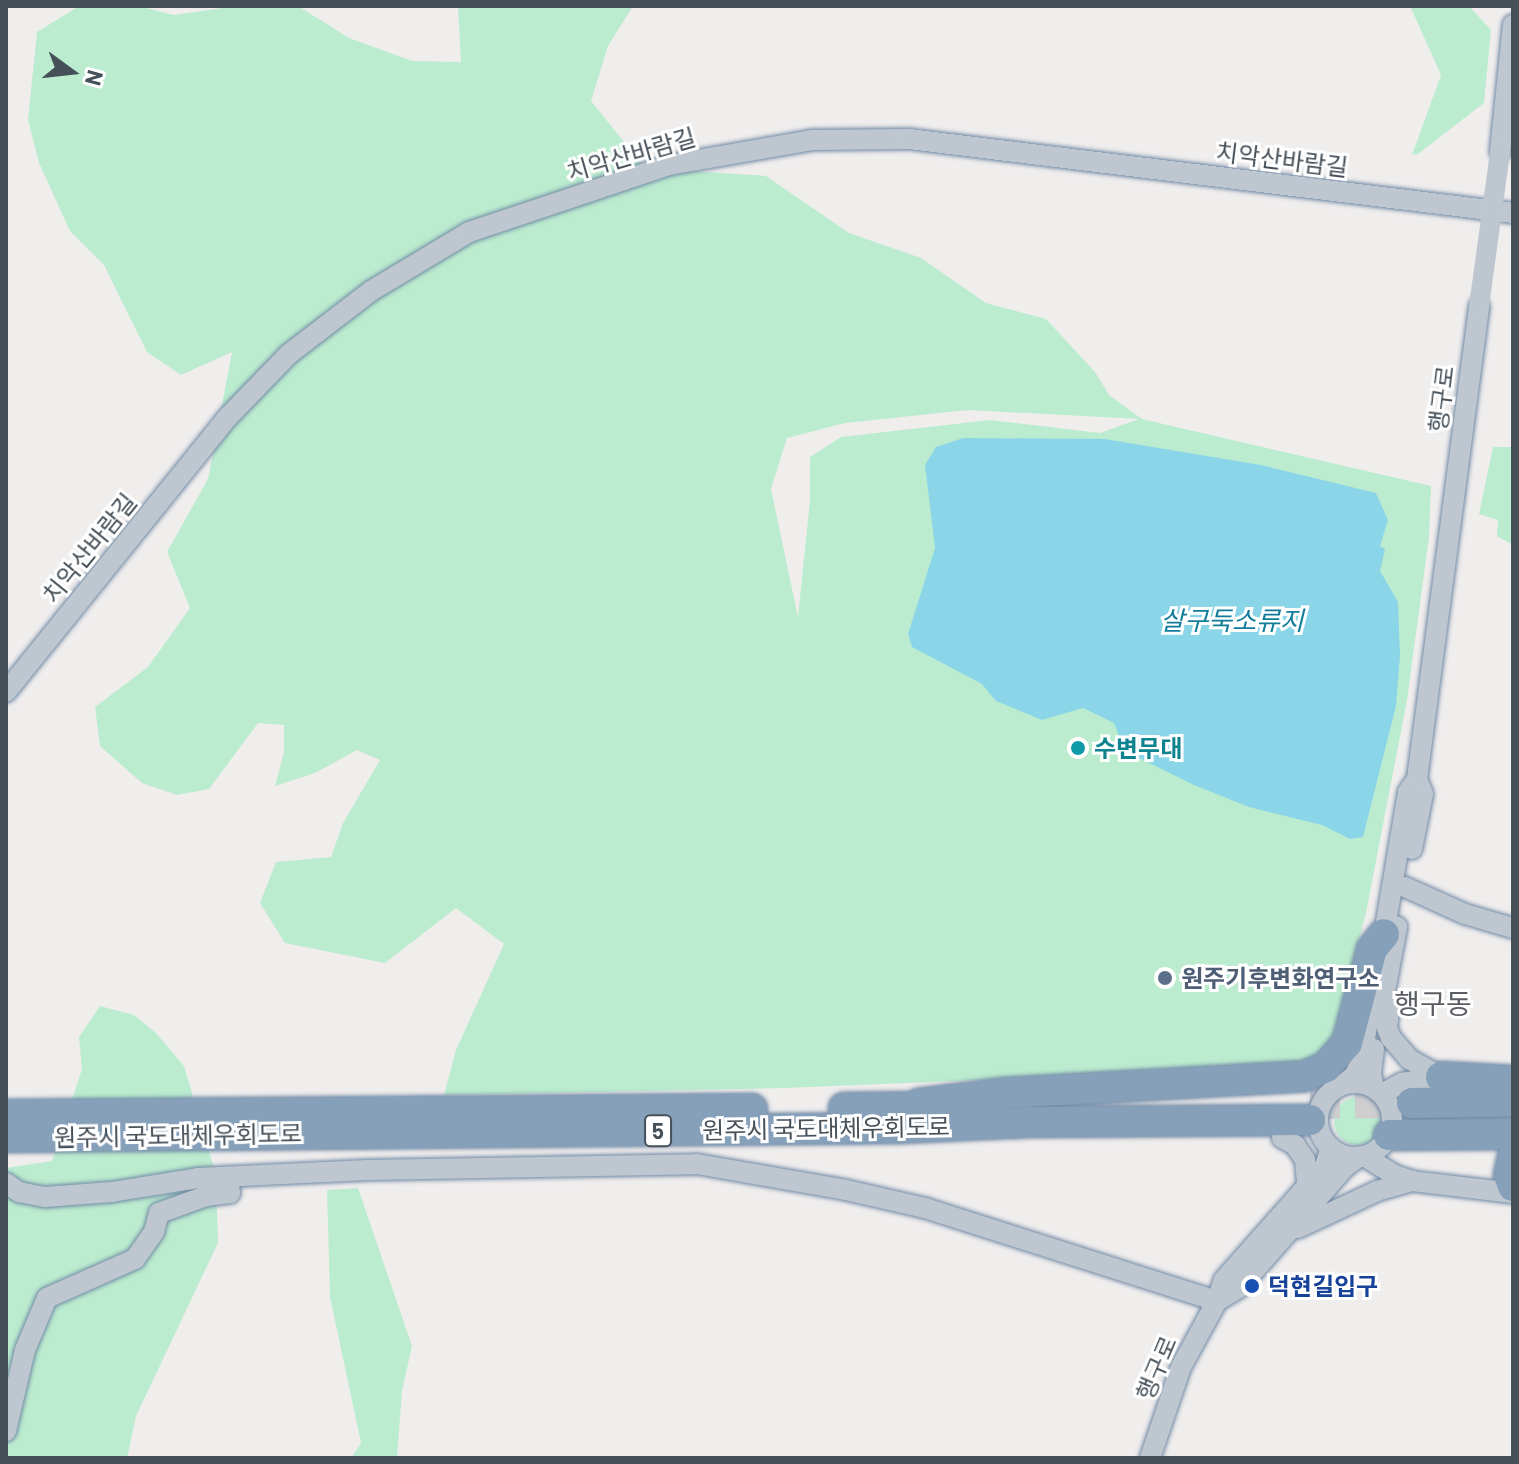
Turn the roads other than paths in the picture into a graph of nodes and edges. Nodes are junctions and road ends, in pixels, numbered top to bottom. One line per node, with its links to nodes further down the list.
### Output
1 (1513, 25): 2 (street, 행구로)
2 (1509, 106): 5 (street, 행구로, bridge)
3 (1513, 213): 4 (street, 치악산바람길)
4 (6, 692)
5 (1417, 779): 6 (street, 행구로); 8 (street, 행구로)
6 (1405, 887): 7 (street); 8 (street, 행구로)
7 (1513, 928)
8 (1390, 935): 9 (street); 11 (street, 행구로); 12 (street, 행구로); 15 (highway)
9 (1441, 1077): 10 (highway); 12 (street)
10 (1513, 1081)
11 (1340, 1086): 12 (street); 15 (highway); 15 (street, 행구로)
12 (1378, 1091): 19 (street, 행구로)
13 (1513, 1101): 19 (highway)
14 (6, 1115): 16 (highway, 원주시 국도대체우회도로 / 5)
15 (1316, 1117): 16 (highway, 원주시 국도대체우회도로 / 5); 19 (street); 21 (street); 26 (street, 행구로)
16 (897, 1118): 20 (highway, 원주시 국도대체우회도로 / 5); 21 (highway)
17 (1513, 1120): 19 (highway)
18 (1513, 1134): 19 (highway)
19 (1386, 1136): 24 (street); 29 (street)
20 (6, 1137)
21 (1282, 1138): 26 (street)
22 (1513, 1156): 27 (highway)
23 (228, 1177): 25 (street); 30 (street); 31 (street)
24 (1412, 1181): 28 (street); 29 (street)
25 (6, 1183)
26 (1307, 1183): 30 (street, 행구로)
27 (1513, 1186)
28 (1513, 1193)
29 (1289, 1232): 30 (street)
30 (1217, 1301): 32 (street, 행구로)
31 (6, 1431)
32 (1150, 1458)

